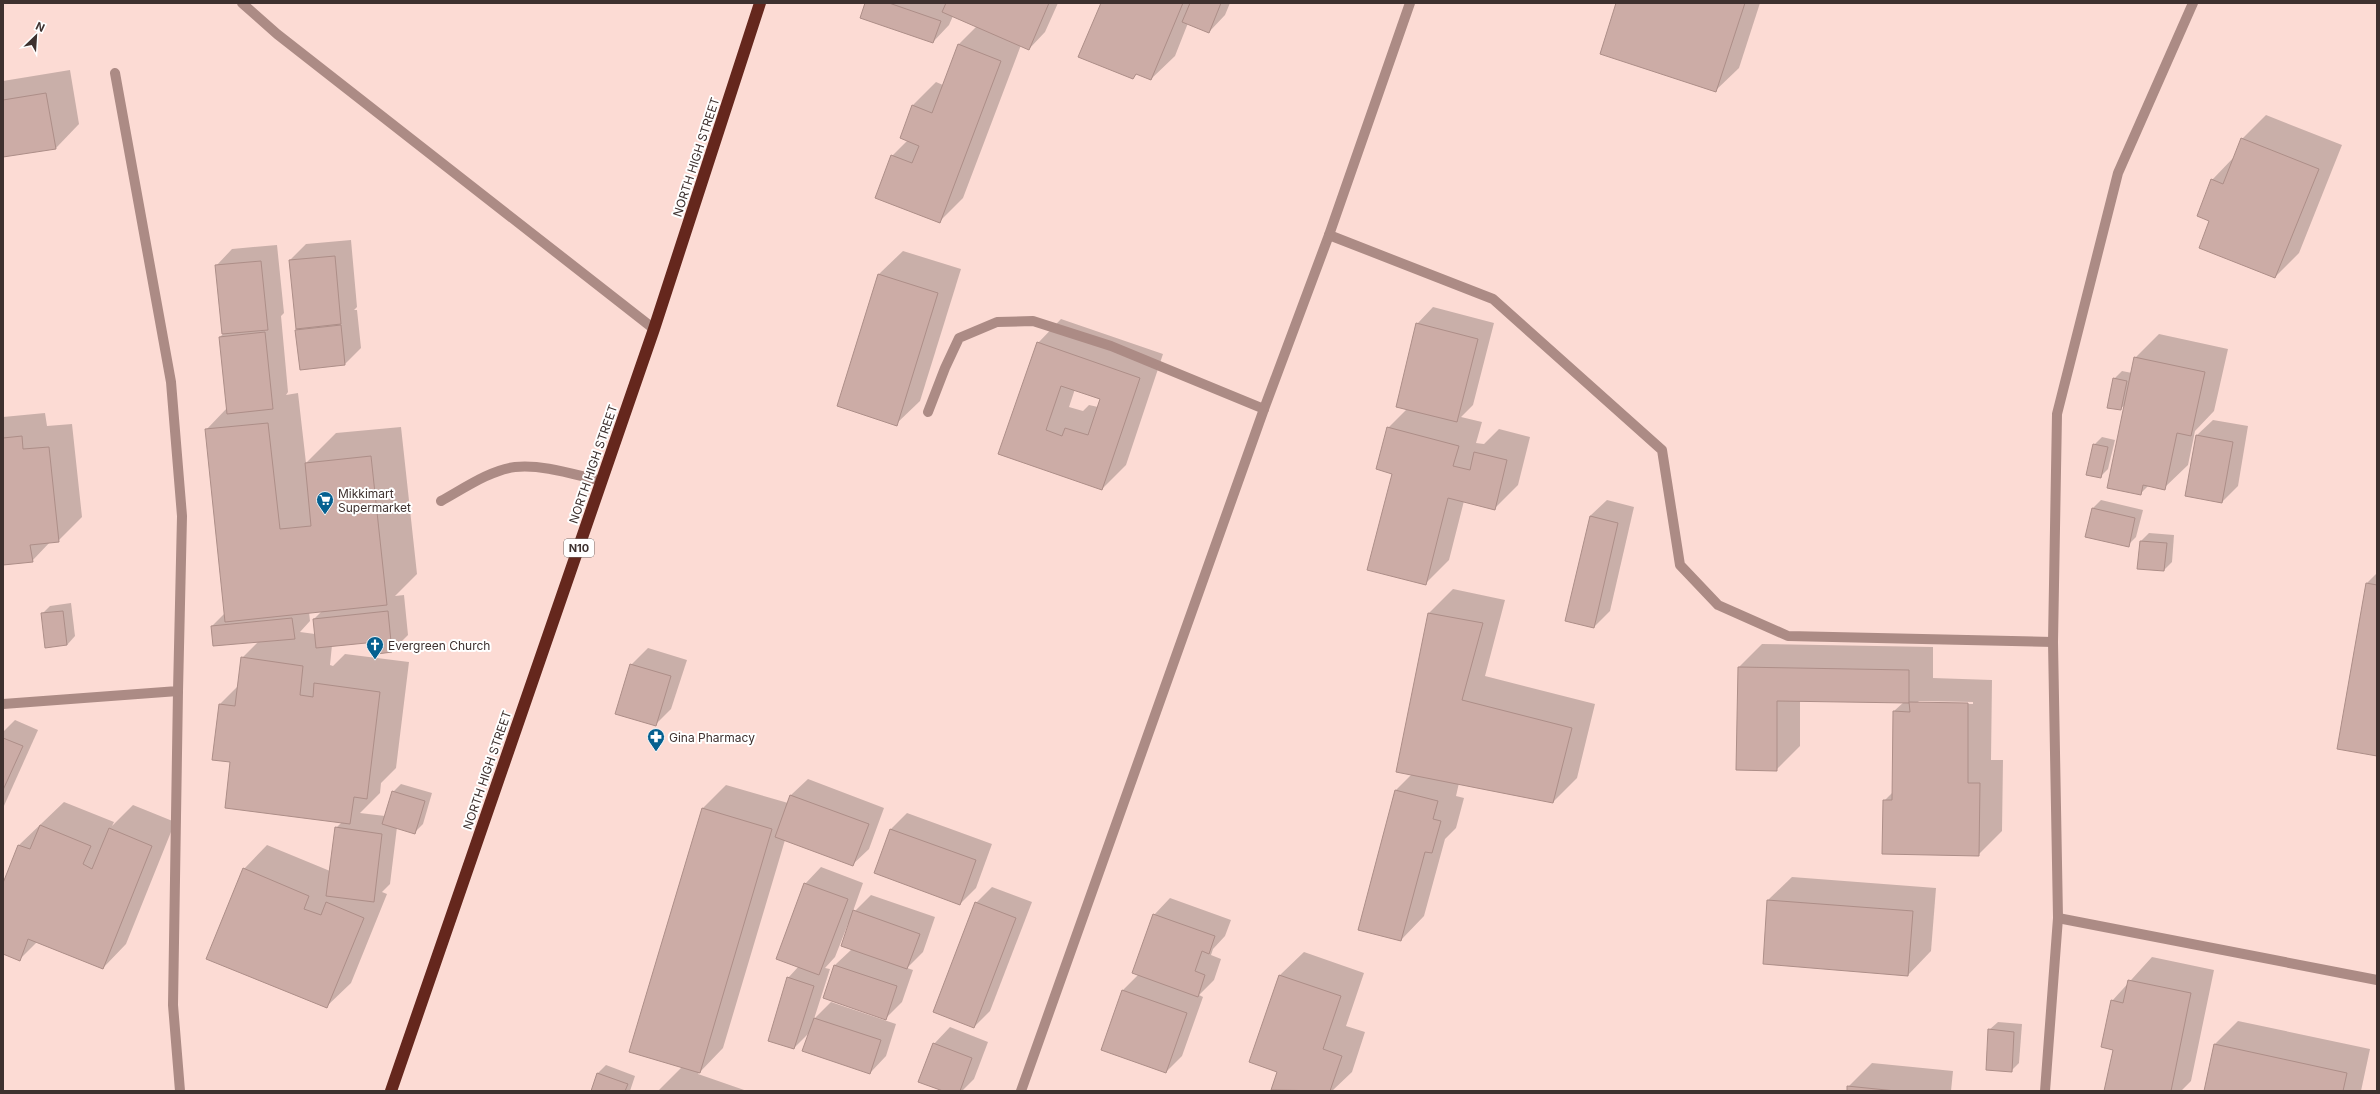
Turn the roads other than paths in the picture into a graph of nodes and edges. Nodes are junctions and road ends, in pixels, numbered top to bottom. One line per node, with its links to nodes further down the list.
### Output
1 (242, 3): 7 (street)
2 (760, 3): 7 (highway, NORTH HIGH STREET / N10)
3 (1410, 3): 6 (street)
4 (2193, 3): 12 (street)
5 (115, 73): 13 (street)
6 (1329, 235): 8 (street); 12 (street)
7 (654, 329): 10 (highway, NORTH HIGH STREET / N10)
8 (1264, 408): 9 (street); 19 (street)
9 (928, 412)
10 (602, 481): 11 (street); 18 (highway, NORTH HIGH STREET / N10)
11 (440, 501)
12 (2053, 642): 15 (street)
13 (178, 691): 14 (street); 17 (street)
14 (3, 704)
15 (2058, 918): 16 (street); 20 (street)
16 (2377, 980)
17 (180, 1091)
18 (391, 1091)
19 (1021, 1091)
20 (2045, 1091)

